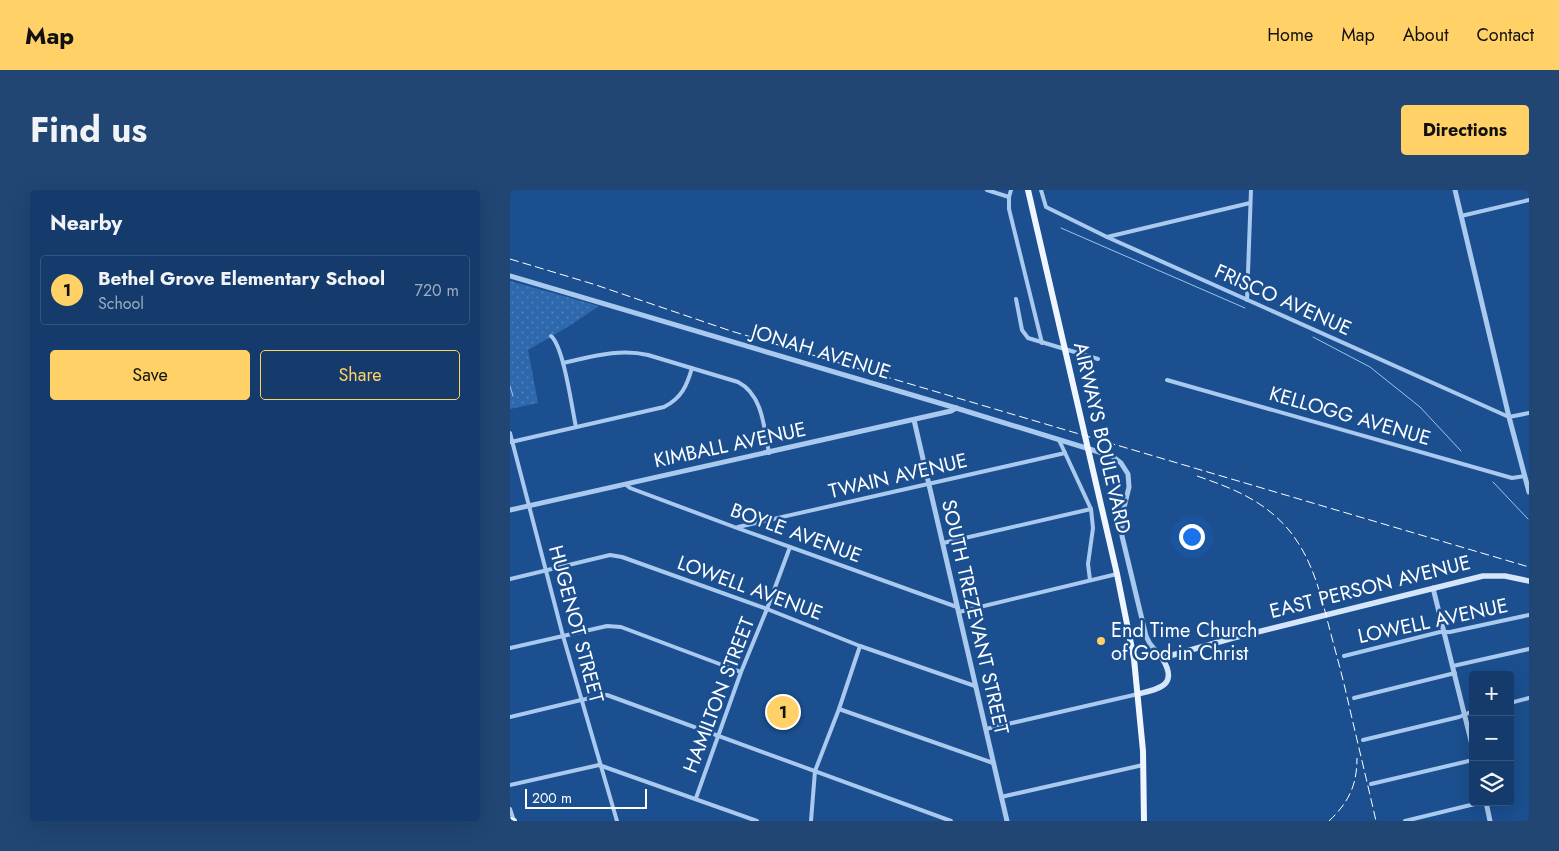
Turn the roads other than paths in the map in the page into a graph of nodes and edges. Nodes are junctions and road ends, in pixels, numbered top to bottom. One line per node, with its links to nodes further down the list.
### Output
1 (987, 190): 7 (street)
2 (1011, 190): 7 (street, AIRWAYS BOULEVARD)
3 (1028, 190): 43 (main road, AIRWAYS BOULEVARD)
4 (1041, 190): 11 (street, FRISCO AVENUE)
5 (1252, 190): 9 (street)
6 (1455, 190): 10 (street)
7 (1009, 197): 16 (street, AIRWAYS BOULEVARD)
8 (1529, 200): 10 (street)
9 (1250, 203): 11 (street); 14 (street)
10 (1461, 216): 23 (street)
11 (1107, 237): 14 (street, FRISCO AVENUE)
12 (510, 276): 21 (street, JONAH AVENUE)
13 (1016, 300): 16 (street)
14 (1246, 300): 23 (street, FRISCO AVENUE)
15 (551, 336): 18 (street)
16 (1042, 343): 17 (street)
17 (1098, 359)
18 (563, 363): 19 (street); 25 (street)
19 (692, 368): 25 (street); 29 (street)
20 (1167, 380): 32 (street, KELLOGG AVENUE)
21 (956, 408): 24 (street, KIMBALL AVENUE); 27 (street, JONAH AVENUE)
22 (1529, 413): 23 (street)
23 (1509, 417): 32 (street)
24 (914, 420): 29 (street, KIMBALL AVENUE); 34 (street, SOUTH TREZEVANT STREET)
25 (576, 427): 28 (street)
26 (510, 433): 28 (street, HUGENOT STREET)
27 (1059, 439): 30 (street, AIRWAYS BOULEVARD); 31 (street, JONAH AVENUE)
28 (511, 442): 36 (street, HUGENOT STREET)
29 (769, 452): 33 (street, KIMBALL AVENUE)
30 (1065, 454): 34 (street, TWAIN AVENUE); 37 (street, AIRWAYS BOULEVARD)
31 (1121, 463): 57 (street, AIRWAYS BOULEVARD)
32 (1525, 476): 35 (street)
33 (625, 484): 36 (street, KIMBALL AVENUE); 39 (street, BOYLE AVENUE)
34 (929, 485): 39 (street, TWAIN AVENUE); 40 (street, SOUTH TREZEVANT STREET)
35 (1529, 492)
36 (528, 506): 38 (street, KIMBALL AVENUE); 42 (street, HUGENOT STREET)
37 (1091, 509): 40 (street); 45 (street, AIRWAYS BOULEVARD)
38 (510, 510)
39 (737, 528): 41 (street, BOYLE AVENUE)
40 (943, 543): 49 (street, SOUTH TREZEVANT STREET)
41 (790, 547): 48 (street, HAMILTON STREET); 49 (street, BOYLE AVENUE)
42 (546, 570): 44 (street, LOWELL AVENUE); 48 (street, LOWELL AVENUE); 52 (street, HUGENOT STREET)
43 (1117, 574): 45 (street); 62 (main road, AIRWAYS BOULEVARD)
44 (510, 579)
45 (1090, 580): 49 (street)
46 (1529, 581): 47 (main road, EAST PERSON AVENUE)
47 (1433, 588): 51 (street); 57 (main road, EAST PERSON AVENUE)
48 (767, 609): 53 (street, LOWELL AVENUE); 59 (street, HAMILTON STREET)
49 (958, 610): 61 (street, SOUTH TREZEVANT STREET)
50 (1529, 615): 51 (street, LOWELL AVENUE)
51 (1445, 632): 56 (street, LOWELL AVENUE); 58 (street)
52 (563, 636): 54 (street); 59 (street); 65 (street, HUGENOT STREET)
53 (860, 646): 61 (street, LOWELL AVENUE); 67 (street)
54 (510, 648)
55 (1529, 649): 58 (street)
56 (1344, 656)
57 (1162, 658): 62 (main road, AIRWAYS BOULEVARD)
58 (1453, 666): 60 (street)
59 (741, 672): 73 (street, HAMILTON STREET)
60 (1455, 673): 63 (street); 69 (street)
61 (975, 686): 71 (street, SOUTH TREZEVANT STREET)
62 (1138, 694): 71 (street); 78 (main road, AIRWAYS BOULEVARD)
63 (1354, 698)
64 (1529, 698): 66 (street)
65 (581, 700): 70 (street); 73 (street); 77 (street, HUGENOT STREET)
66 (1514, 702)
67 (839, 709): 76 (street); 79 (street)
68 (1469, 712): 69 (street)
69 (1464, 714): 72 (street); 74 (street)
70 (510, 717)
71 (986, 729): 76 (street, SOUTH TREZEVANT STREET)
72 (1469, 733)
73 (718, 735): 79 (street); 83 (street, HAMILTON STREET)
74 (1363, 740)
75 (1469, 761): 80 (street)
76 (993, 763): 82 (street, SOUTH TREZEVANT STREET)
77 (600, 765): 81 (street); 83 (street); 89 (street, HUGENOT STREET)
78 (1143, 765): 82 (street); 94 (main road, AIRWAYS BOULEVARD)
79 (815, 771): 91 (street); 92 (street)
80 (1371, 784)
81 (510, 785)
82 (1002, 797): 93 (street, SOUTH TREZEVANT STREET)
83 (696, 798): 90 (street)
84 (1469, 806): 95 (street)
85 (1485, 806): 96 (street)
86 (510, 809): 88 (street)
87 (510, 820): 88 (main road)
88 (514, 821)
89 (617, 821)
90 (757, 821)
91 (811, 821)
92 (951, 821)
93 (1007, 821)
94 (1144, 821)
95 (1405, 821)
96 (1490, 821)

